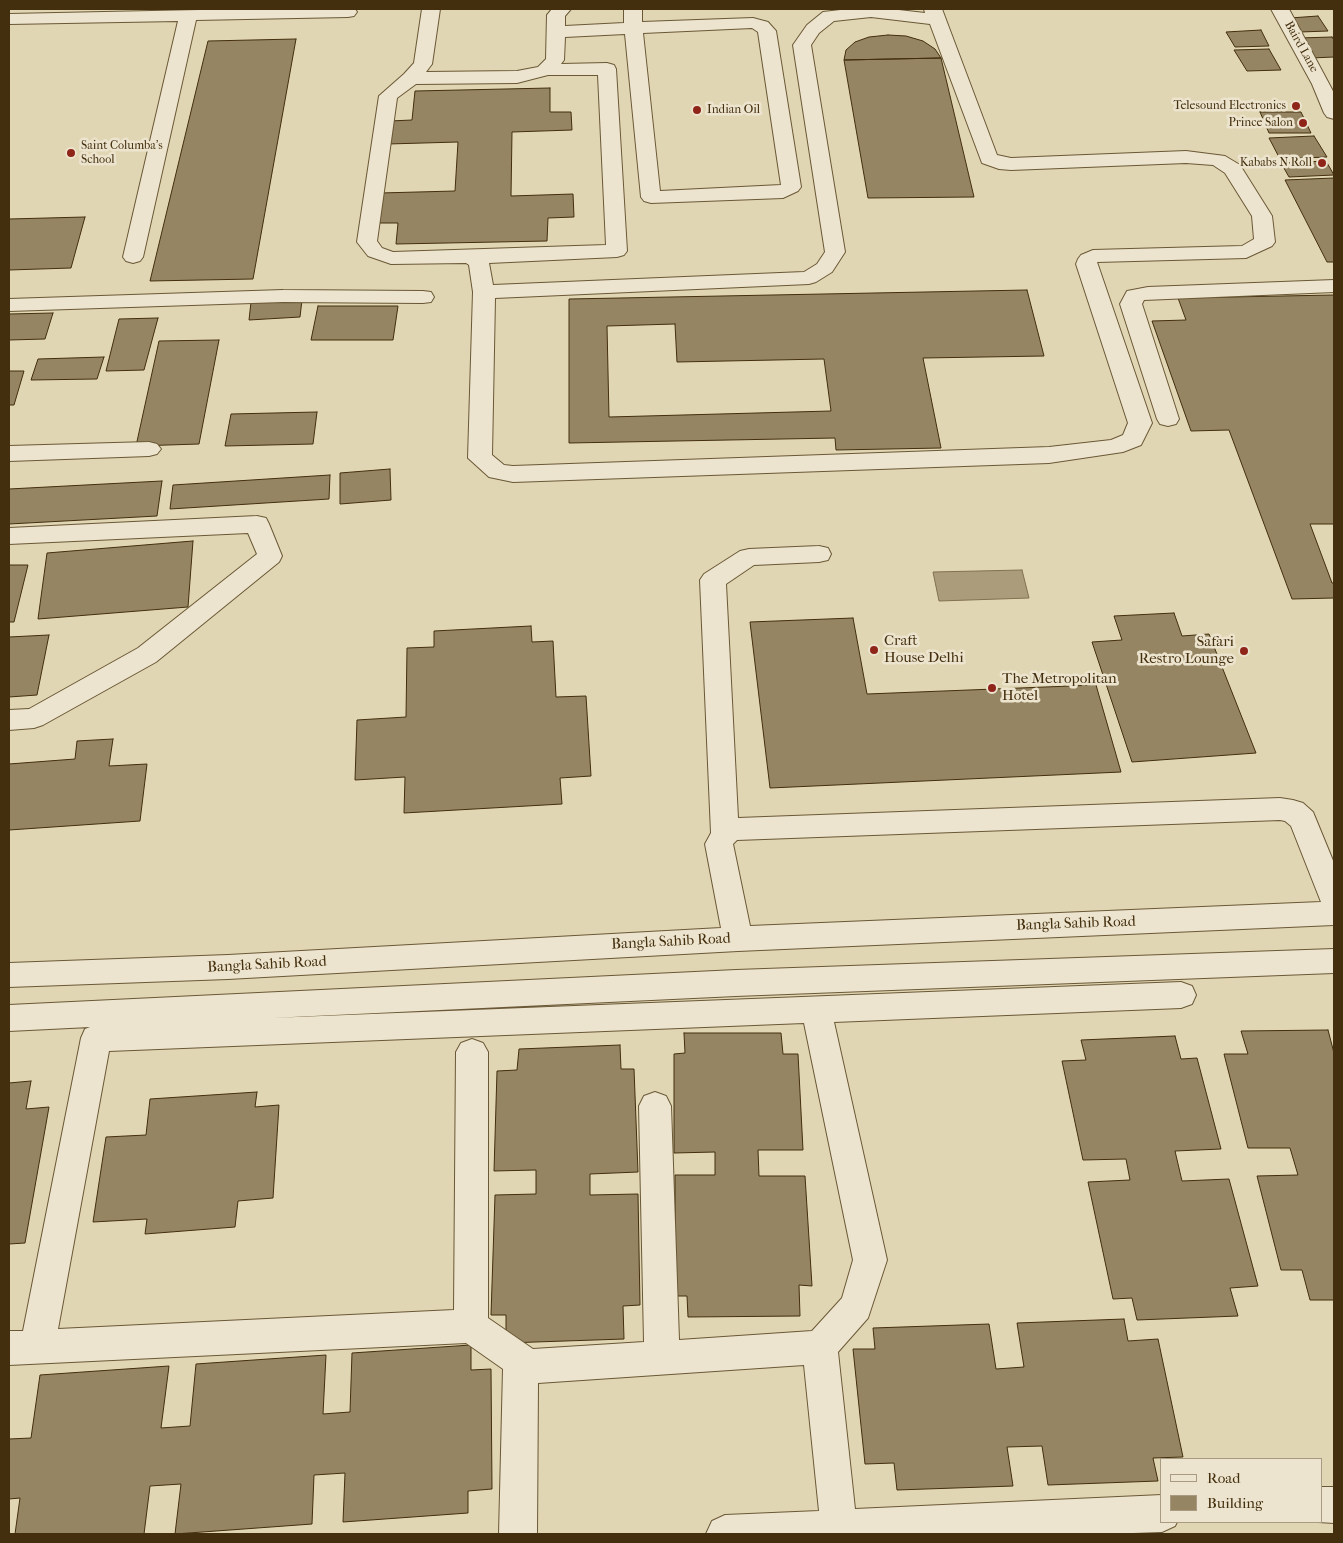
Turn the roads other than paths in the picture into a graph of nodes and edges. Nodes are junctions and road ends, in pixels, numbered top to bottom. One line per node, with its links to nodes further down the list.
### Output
1 (430, 9): 14 (street)
2 (562, 9): 12 (street)
3 (633, 9): 11 (street)
4 (1280, 9): 15 (street, Baird Lane)
5 (216, 12): 6 (street); 8 (street)
6 (348, 12)
7 (934, 14): 20 (street); 20 (street)
8 (188, 16): 10 (street); 17 (street)
9 (763, 18): 11 (street); 11 (street)
10 (9, 20)
11 (633, 28): 12 (street)
12 (557, 32): 13 (street)
13 (545, 70): 14 (street); 18 (street)
14 (411, 78): 18 (street)
15 (1328, 84): 16 (street, Baird Lane)
16 (1334, 113)
17 (133, 257)
18 (471, 257): 20 (street)
19 (1334, 286): 23 (street)
20 (484, 292)
21 (423, 297): 22 (street)
22 (9, 305)
23 (1168, 419)
24 (149, 449): 25 (street)
25 (9, 454)
26 (9, 536): 28 (street)
27 (819, 554): 29 (street)
28 (9, 720)
29 (725, 832): 30 (street); 32 (street)
30 (1334, 900)
31 (1334, 913): 32 (street, Bangla Sahib Road)
32 (738, 939): 34 (street, Bangla Sahib Road)
33 (1334, 961): 37 (street)
34 (9, 975)
35 (1181, 995): 36 (street)
36 (816, 1010): 41 (street); 42 (street)
37 (9, 1018)
38 (472, 1052): 40 (street)
39 (656, 1106): 43 (street)
40 (471, 1326): 42 (street); 44 (street)
41 (820, 1347): 43 (street); 46 (street)
42 (23, 1348)
43 (662, 1358): 44 (street)
44 (521, 1367): 47 (street)
45 (1160, 1513): 46 (street)
46 (839, 1529): 48 (street)
47 (518, 1534)
48 (725, 1534)

